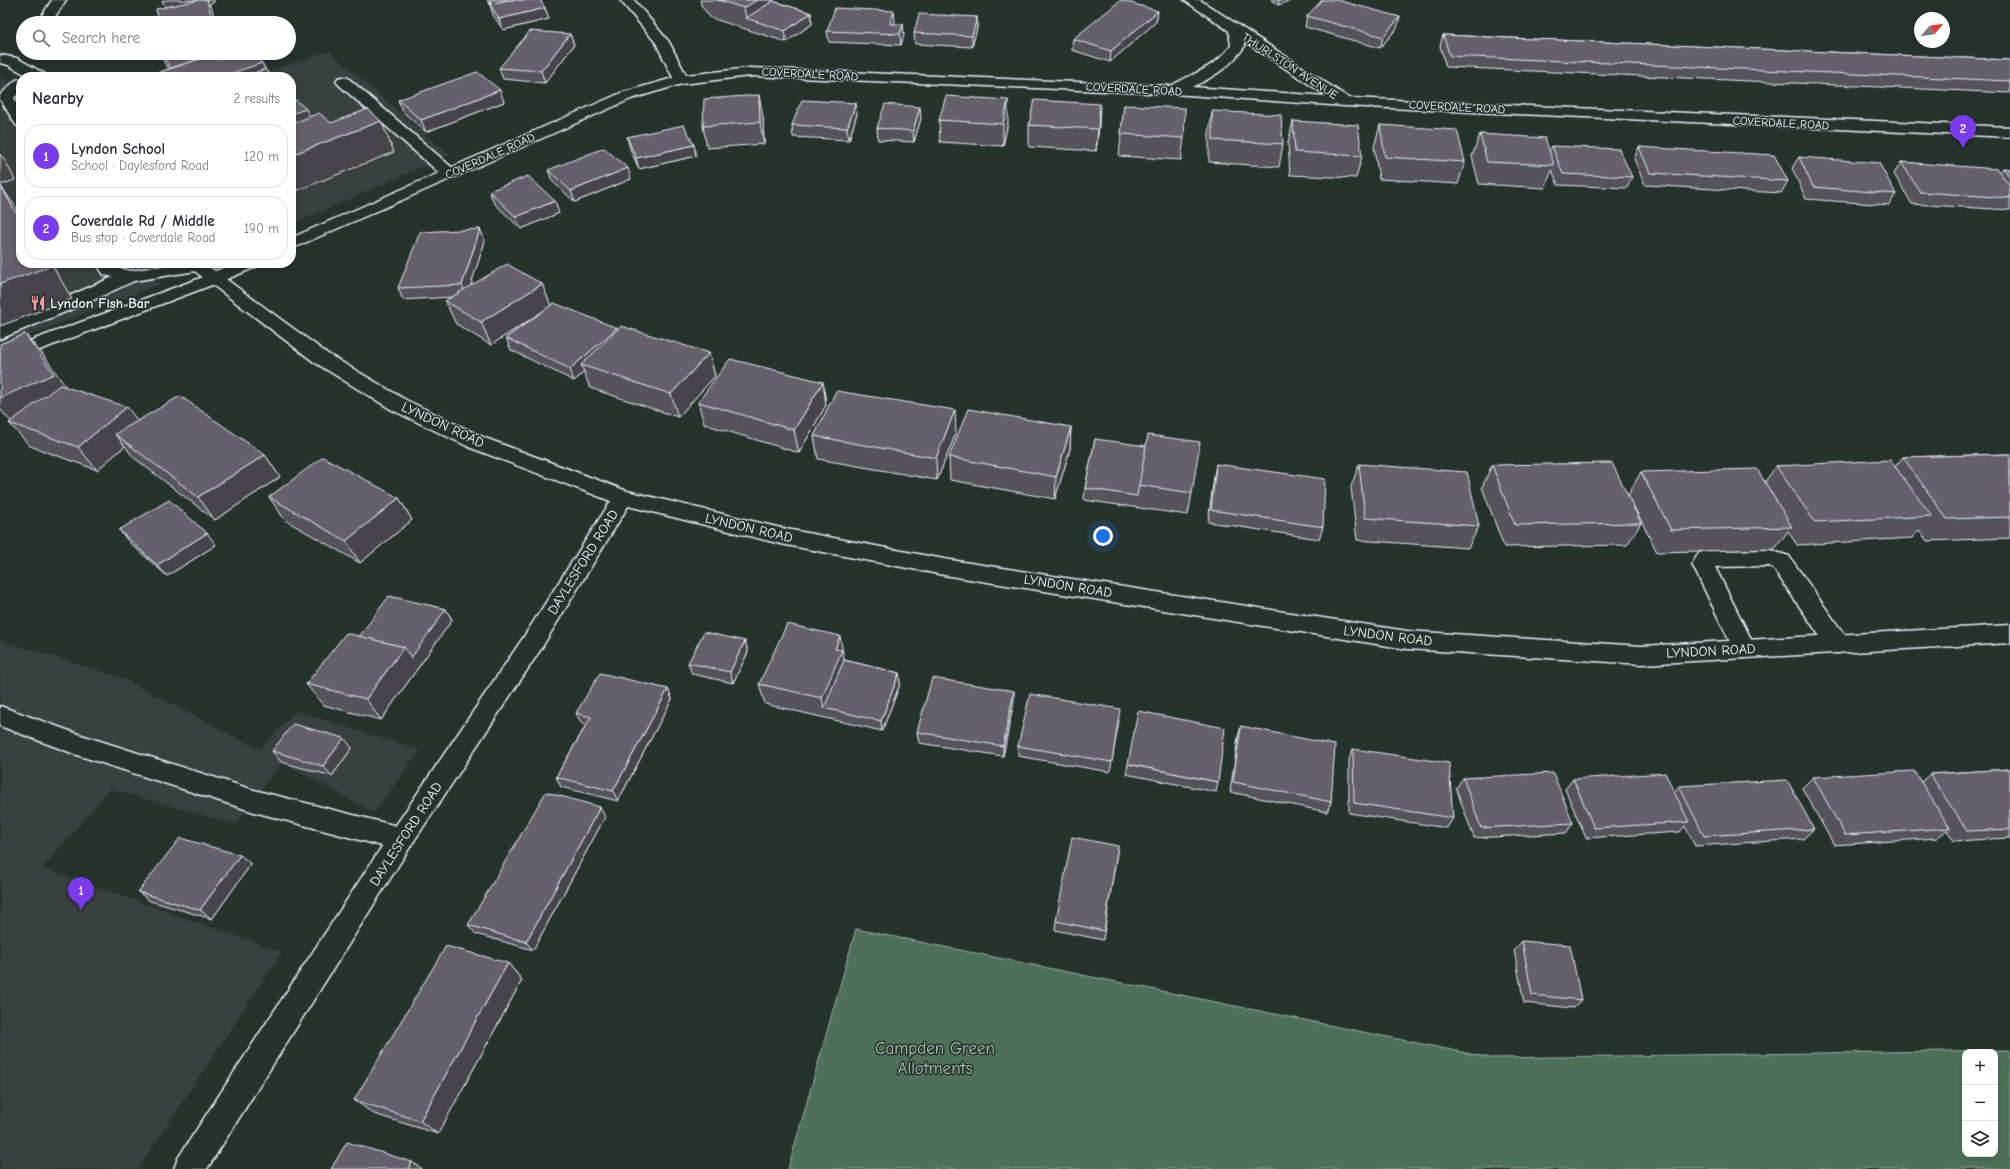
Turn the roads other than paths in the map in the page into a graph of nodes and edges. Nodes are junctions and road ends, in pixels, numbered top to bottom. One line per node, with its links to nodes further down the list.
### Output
1 (59, 0): 4 (street)
2 (627, 0): 9 (street)
3 (1191, 0): 5 (street, THURLSTON AVENUE)
4 (49, 16)
5 (1236, 30): 12 (street, THURLSTON AVENUE); 13 (street, THURLSTON AVENUE)
6 (16, 55): 7 (street)
7 (6, 60): 8 (street)
8 (28, 72)
9 (681, 80): 12 (street, COVERDALE ROAD); 16 (street, COVERDALE ROAD)
10 (343, 81): 16 (street)
11 (16, 88): 14 (street)
12 (1173, 90): 13 (street, COVERDALE ROAD)
13 (1345, 102): 15 (street, COVERDALE ROAD)
14 (16, 114)
15 (2010, 132)
16 (450, 174): 17 (street, COVERDALE ROAD)
17 (296, 242)
18 (108, 268): 22 (street)
19 (173, 268): 22 (street)
20 (200, 268): 23 (street, LYNDON ROAD)
21 (238, 268): 23 (street)
22 (130, 276): 24 (street)
23 (214, 278): 25 (street); 26 (street, LYNDON ROAD)
24 (0, 333)
25 (0, 359)
26 (623, 498): 29 (street, LYNDON ROAD); 31 (street, DAYLESFORD ROAD)
27 (2010, 634): 28 (street, LYNDON ROAD)
28 (1838, 644): 29 (street, LYNDON ROAD); 29 (street)
29 (1745, 649)
30 (0, 716): 31 (street)
31 (401, 839): 32 (street, DAYLESFORD ROAD)
32 (189, 1169)

